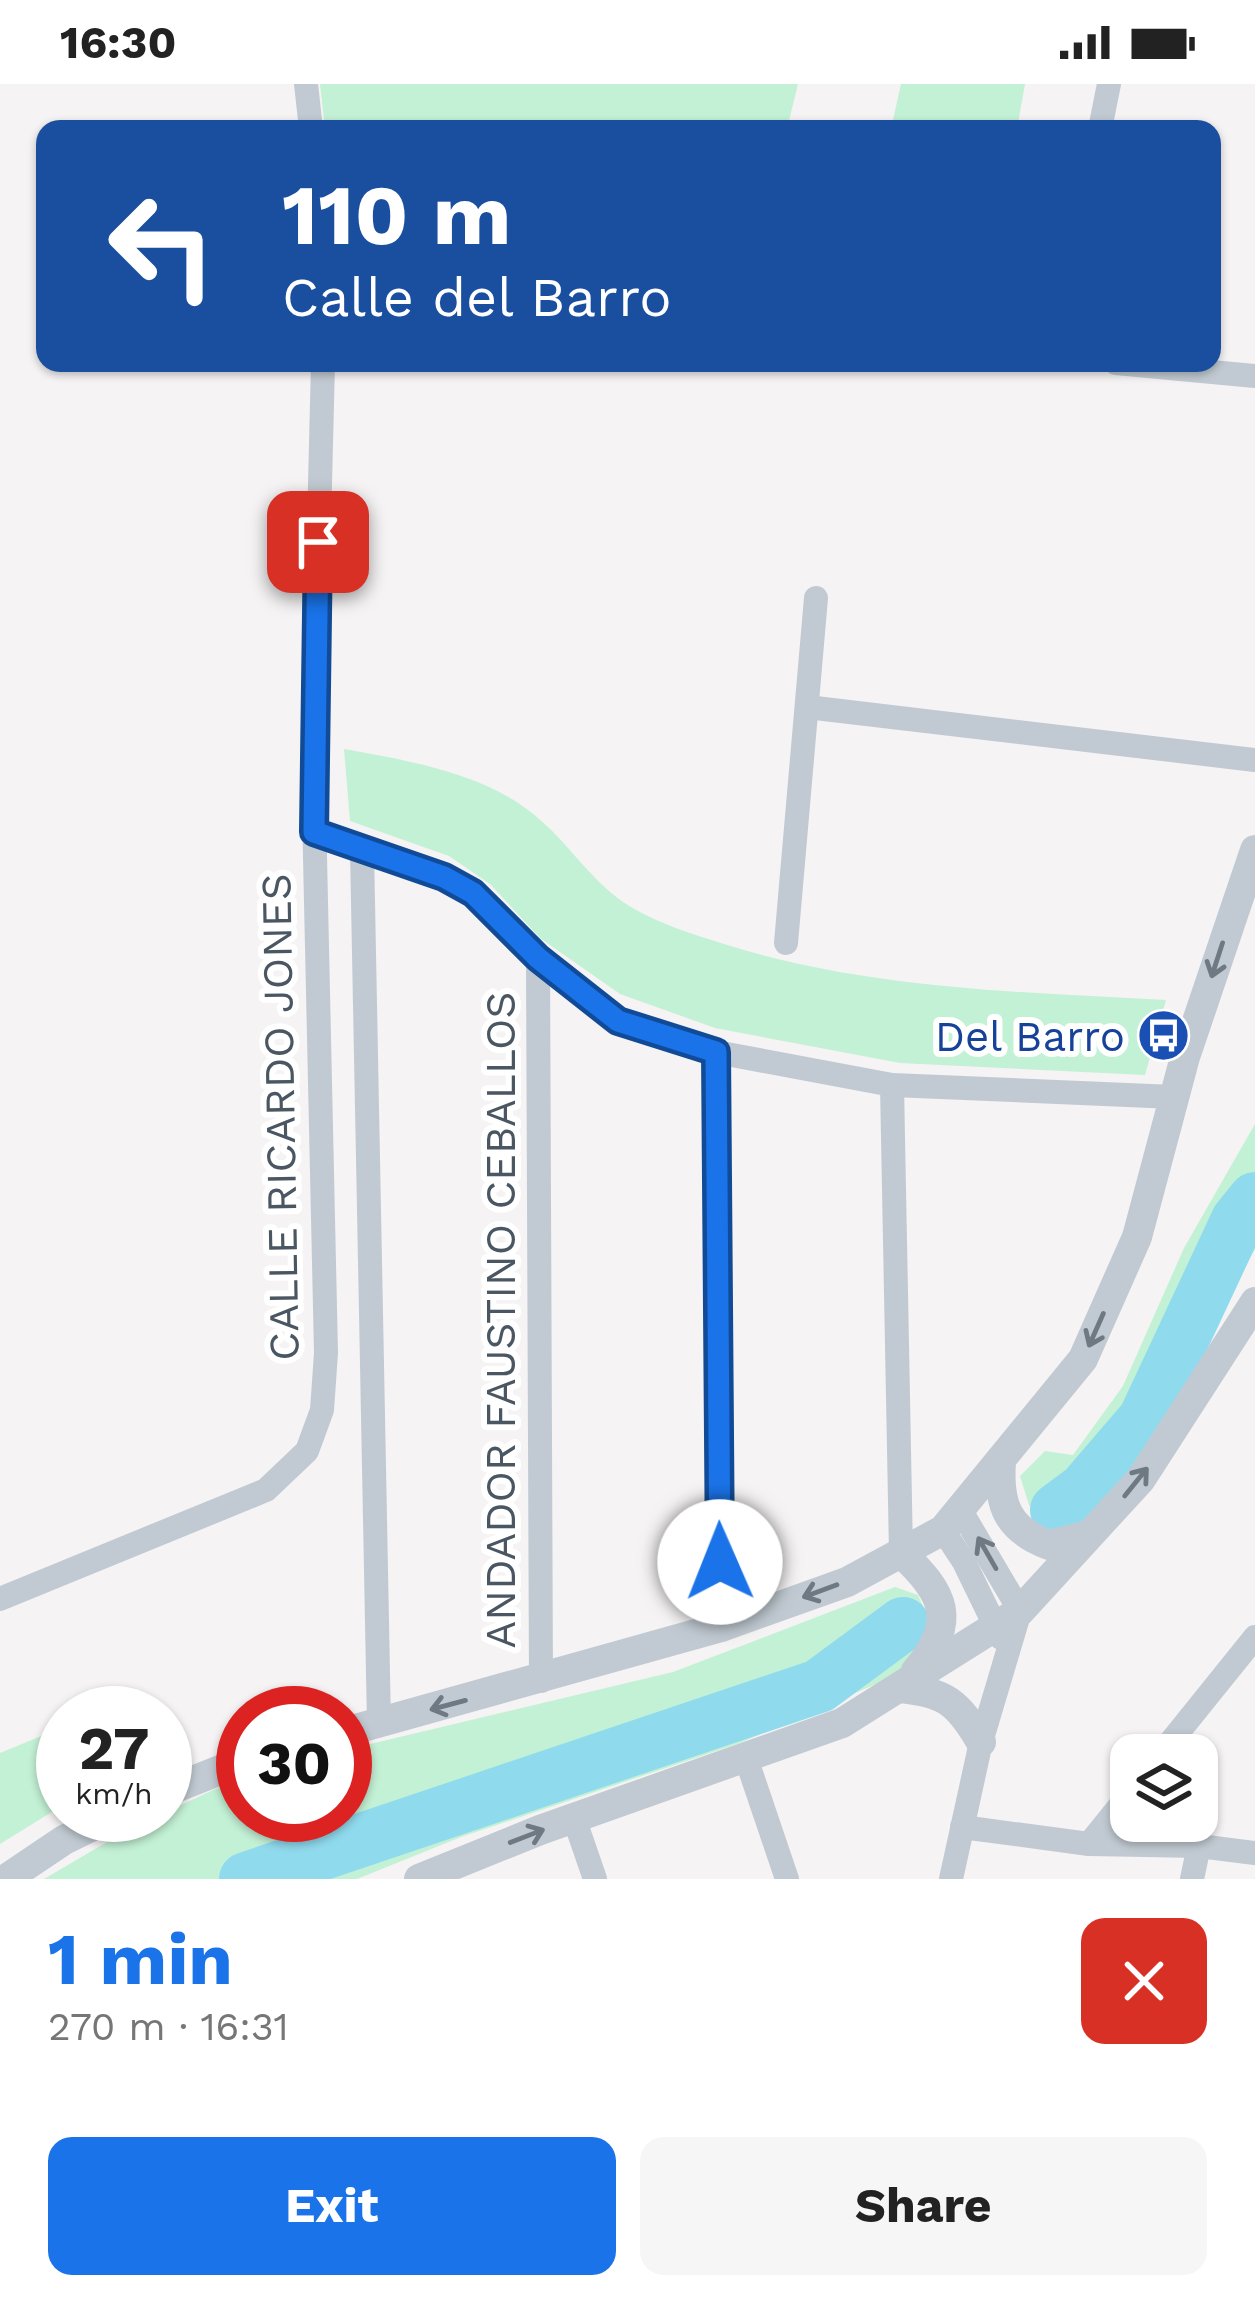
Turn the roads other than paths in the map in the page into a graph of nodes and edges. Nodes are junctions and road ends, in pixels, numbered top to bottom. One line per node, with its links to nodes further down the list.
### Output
1 (306, 84): 3 (street)
2 (1109, 84): 4 (street)
3 (310, 120)
4 (1102, 120)
5 (323, 372): 11 (street, CALLE RICARDO JONES)
6 (1212, 372): 7 (street)
7 (1255, 376)
8 (816, 598): 9 (street)
9 (807, 707): 10 (street); 14 (street)
10 (1255, 760)
11 (314, 832): 12 (street); 24 (street, CALLE RICARDO JONES)
12 (362, 850): 15 (street); 30 (street)
13 (1255, 850): 18 (street, one-way to 18)
14 (787, 943)
15 (538, 958): 16 (street); 28 (street, ANDADOR FAUSTINO CEBALLOS)
16 (716, 1052): 17 (street); 26 (street)
17 (892, 1085): 18 (street); 23 (street)
18 (1174, 1097): 20 (street, one-way to 20)
19 (1255, 1302): 22 (street, one-way to 19)
20 (1001, 1461): 21 (street); 22 (street)
21 (952, 1520): 23 (street); 25 (street)
22 (1088, 1535): 25 (street)
23 (901, 1553): 26 (street, one-way to 26); 29 (street)
24 (0, 1599)
25 (1008, 1618): 29 (street); 33 (street)
26 (721, 1627): 28 (street)
27 (1255, 1637): 32 (street)
28 (541, 1681): 30 (street, one-way to 30)
29 (899, 1688): 33 (street); 34 (street)
30 (379, 1724): 31 (street)
31 (372, 1726)
32 (1177, 1734)
33 (981, 1742): 37 (street)
34 (746, 1758): 35 (street); 45 (street)
35 (574, 1818): 43 (street, one-way to 35); 44 (street)
36 (1110, 1818): 39 (street)
37 (962, 1827): 39 (street); 46 (street)
38 (61, 1842): 42 (street)
39 (1089, 1844): 40 (street)
40 (1199, 1846): 41 (street); 47 (street)
41 (1255, 1853)
42 (6, 1879)
43 (418, 1879)
44 (595, 1879)
45 (787, 1879)
46 (951, 1879)
47 (1192, 1879)

